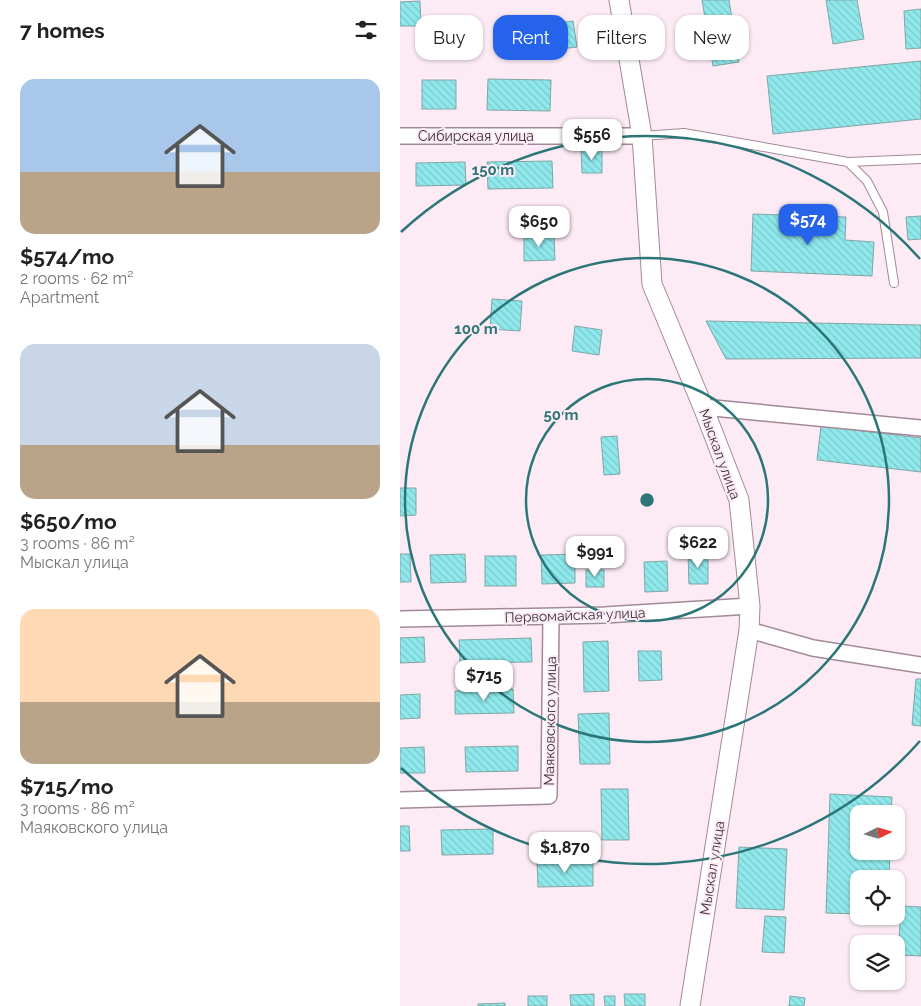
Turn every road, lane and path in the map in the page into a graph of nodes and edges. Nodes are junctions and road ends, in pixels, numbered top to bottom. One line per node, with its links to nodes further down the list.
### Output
1 (619, 0): 3 (street, Мыскал улица)
2 (400, 136): 3 (street, Сибирская улица)
3 (642, 136): 5 (lane); 7 (street, Мыскал улица)
4 (921, 159): 5 (lane)
5 (848, 162): 6 (lane)
6 (894, 283)
7 (703, 407): 8 (street); 9 (street, Мыскал улица)
8 (921, 428)
9 (750, 606): 10 (street, Первомайская улица); 12 (street, Мыскал улица)
10 (551, 617): 11 (street, Первомайская улица); 14 (street, Маяковского улица)
11 (400, 619)
12 (749, 630): 13 (street); 15 (street, Мыскал улица)
13 (921, 666)
14 (400, 800)
15 (690, 1006)

